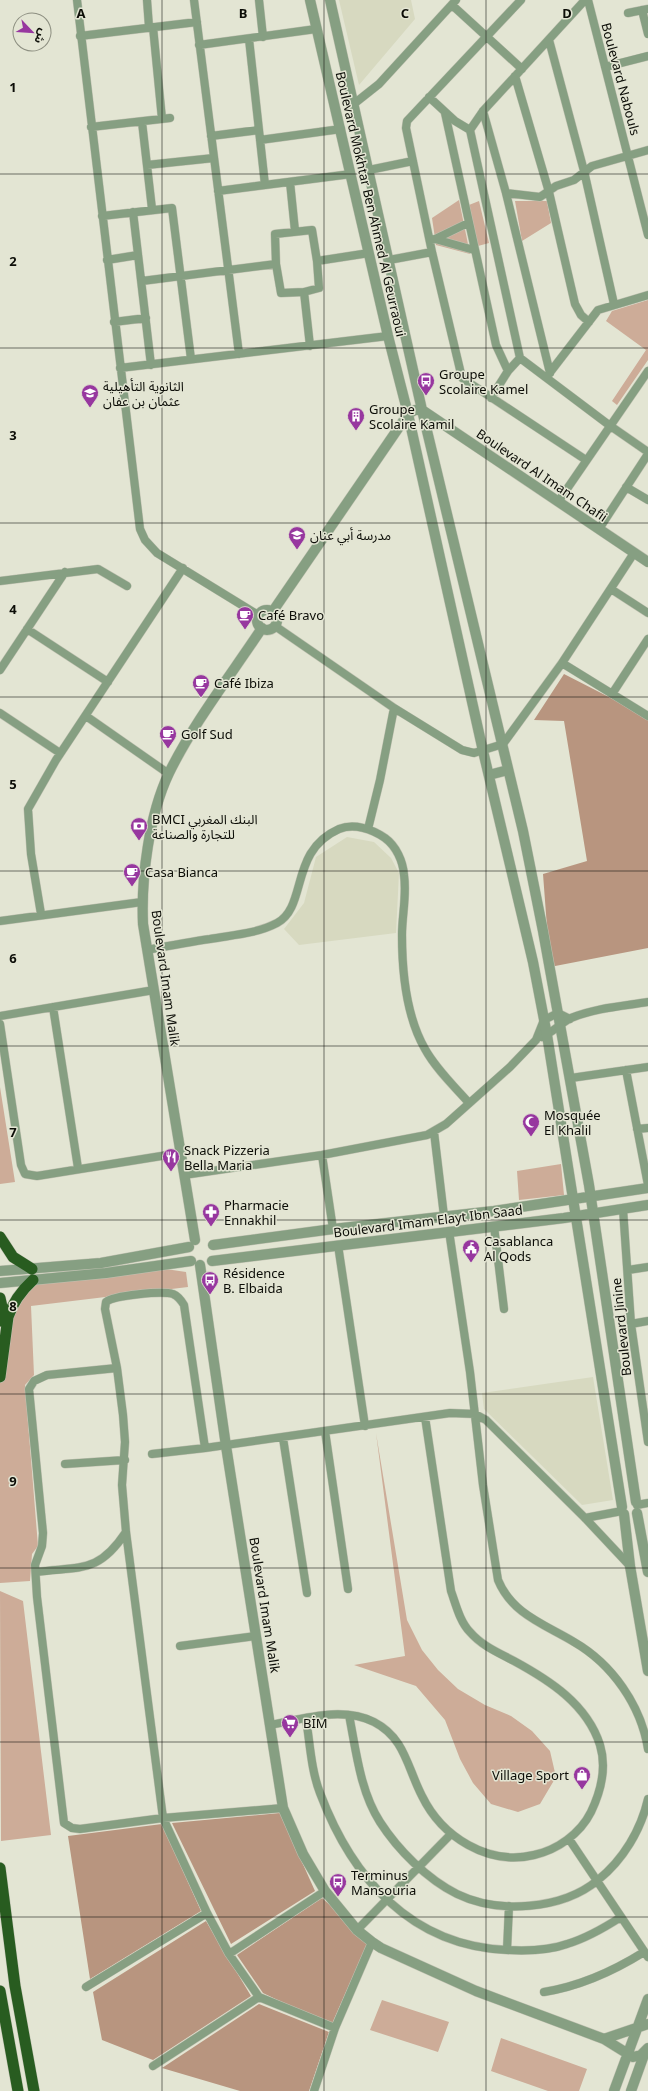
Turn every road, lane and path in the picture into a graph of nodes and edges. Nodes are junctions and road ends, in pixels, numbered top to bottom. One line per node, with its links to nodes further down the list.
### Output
1 (77, 0): 16 (street)
2 (147, 0): 13 (street)
3 (194, 0): 12 (street)
4 (259, 0): 18 (street)
5 (310, 0): 14 (street, Boulevard Mokhtar Ben Ahmed Al Geurraoui)
6 (330, 0): 27 (street, Boulevard Mokhtar Ben Ahmed Al Geurraoui)
7 (521, 0): 17 (street)
8 (586, 0): 20 (street); 23 (street, Boulevard Nabouls)
9 (454, 2): 17 (street); 27 (street)
10 (645, 10): 11 (street); 15 (street)
11 (628, 13)
12 (197, 22): 13 (street); 21 (street)
13 (151, 27): 16 (street); 30 (street)
14 (316, 28): 18 (street); 32 (street, Boulevard Mokhtar Ben Ahmed Al Geurraoui)
15 (648, 34)
16 (80, 36): 31 (street)
17 (487, 36): 24 (street); 26 (street)
18 (263, 37): 19 (street)
19 (249, 39): 21 (street); 33 (street)
20 (549, 40): 24 (street); 43 (street)
21 (199, 45): 35 (street)
22 (648, 56): 23 (street)
23 (605, 67): 38 (street, Boulevard Nabouls)
24 (522, 69): 25 (street)
25 (515, 76): 28 (street); 48 (street)
26 (430, 97): 29 (street); 40 (street)
27 (355, 103): 42 (street, Boulevard Mokhtar Ben Ahmed Al Geurraoui)
28 (483, 111): 34 (street); 49 (street)
29 (446, 113): 34 (street); 53 (street)
30 (142, 122): 31 (street); 41 (street)
31 (91, 127): 52 (street)
32 (341, 129): 36 (street); 44 (street, Boulevard Mokhtar Ben Ahmed Al Geurraoui)
33 (259, 130): 35 (street); 36 (street)
34 (470, 130): 77 (street)
35 (211, 136): 39 (street)
36 (260, 140): 46 (street)
37 (648, 150): 38 (street)
38 (628, 155): 43 (street); 55 (street, Boulevard Nabouls)
39 (214, 158): 41 (street); 47 (street)
40 (413, 161): 42 (street); 56 (street)
41 (147, 165): 50 (street)
42 (368, 170): 62 (street, Boulevard Mokhtar Ben Ahmed Al Geurraoui)
43 (584, 171): 48 (street); 70 (street)
44 (351, 174): 45 (street); 59 (street, Boulevard Mokhtar Ben Ahmed Al Geurraoui)
45 (290, 182): 46 (street); 54 (street)
46 (265, 185): 47 (street)
47 (218, 191): 65 (street)
48 (549, 192): 49 (street); 73 (street)
49 (506, 193): 83 (street)
50 (152, 209): 51 (street); 66 (street)
51 (133, 212): 52 (street); 60 (street)
52 (102, 216): 61 (street)
53 (468, 223): 56 (street); 57 (street)
54 (295, 231): 63 (street); 64 (street)
55 (648, 234)
56 (433, 239): 57 (street); 58 (street)
57 (474, 250): 81 (street)
58 (432, 252): 62 (street); 84 (street)
59 (369, 253): 63 (street); 74 (street, Boulevard Mokhtar Ben Ahmed Al Geurraoui)
60 (138, 255): 61 (street); 67 (street)
61 (107, 260): 72 (street)
62 (389, 260): 85 (street, Boulevard Mokhtar Ben Ahmed Al Geurraoui)
63 (317, 261): 68 (street)
64 (276, 264): 65 (street); 68 (street)
65 (228, 271): 66 (street); 76 (street)
66 (181, 276): 67 (street); 78 (street)
67 (142, 281): 71 (street)
68 (304, 292): 75 (street)
69 (648, 295): 70 (street)
70 (614, 304): 73 (street)
71 (146, 318): 72 (street); 79 (street)
72 (114, 322): 80 (street)
73 (589, 322): 83 (street)
74 (388, 336): 75 (street); 86 (street, Boulevard Mokhtar Ben Ahmed Al Geurraoui)
75 (310, 346): 76 (street)
76 (239, 354): 78 (street)
77 (520, 358): 81 (street); 83 (street)
78 (191, 359): 79 (street)
79 (152, 365): 80 (street)
80 (120, 368): 96 (street)
81 (508, 371): 84 (street)
82 (648, 371): 87 (street)
83 (548, 375): 87 (street)
84 (491, 398): 89 (street)
85 (422, 410): 86 (street); 92 (street, Boulevard Al Imam Chafii); 116 (street, Boulevard Mokhtar Ben Ahmed Al Geurraoui)
86 (408, 414): 101 (street); 117 (street, Boulevard Mokhtar Ben Ahmed Al Geurraoui)
87 (609, 425): 88 (street); 89 (street)
88 (648, 453): 90 (street)
89 (586, 460): 92 (street)
90 (626, 487): 91 (street); 93 (street)
91 (648, 500)
92 (558, 502): 93 (street, Boulevard Al Imam Chafii)
93 (598, 529): 94 (street, Boulevard Al Imam Chafii)
94 (634, 553): 95 (street, Boulevard Al Imam Chafii); 100 (street)
95 (648, 562)
96 (183, 568): 103 (street); 110 (street)
97 (65, 572): 98 (street); 99 (street); 106 (street)
98 (0, 581)
99 (127, 586)
100 (611, 589): 102 (street); 108 (street)
101 (273, 612): 103 (street); 104 (street)
102 (648, 613)
103 (258, 615): 105 (street)
104 (275, 626): 105 (street); 112 (street)
105 (262, 628): 120 (street, Boulevard Imam Malik)
106 (27, 629): 109 (street); 110 (street)
107 (648, 639): 111 (street)
108 (562, 663): 111 (street); 116 (street)
109 (0, 670)
110 (108, 682): 114 (street)
111 (612, 694): 115 (street)
112 (394, 708): 117 (street); 122 (street)
113 (0, 713): 118 (street)
114 (86, 716): 118 (street); 120 (street)
115 (648, 716)
116 (503, 744): 117 (street); 119 (street, Boulevard Mokhtar Ben Ahmed Al Geurraoui)
117 (483, 751): 121 (street, Boulevard Mokhtar Ben Ahmed Al Geurraoui)
118 (60, 753): 124 (street)
119 (508, 770): 121 (street); 130 (street, Boulevard Mokhtar Ben Ahmed Al Geurraoui)
120 (169, 774): 123 (street, Boulevard Imam Malik)
121 (489, 774): 133 (street, Boulevard Mokhtar Ben Ahmed Al Geurraoui)
122 (368, 829): 126 (street); 141 (street)
123 (142, 902): 124 (street); 126 (street, Boulevard Imam Malik)
124 (41, 914): 125 (street)
125 (0, 921)
126 (147, 950): 127 (street, Boulevard Imam Malik)
127 (154, 990): 129 (street); 145 (street, Boulevard Imam Malik)
128 (648, 1003): 132 (street)
129 (53, 1007): 131 (street); 147 (street)
130 (558, 1013): 132 (street); 133 (street); 135 (street, Boulevard Mokhtar Ben Ahmed Al Geurraoui)
131 (0, 1016)
132 (570, 1019): 135 (street)
133 (544, 1020): 136 (street, Boulevard Mokhtar Ben Ahmed Al Geurraoui); 137 (street)
134 (0, 1024): 147 (street)
135 (560, 1027): 136 (street); 140 (street, Boulevard Mokhtar Ben Ahmed Al Geurraoui)
136 (547, 1035): 137 (street); 152 (street, Boulevard Mokhtar Ben Ahmed Al Geurraoui)
137 (536, 1040): 141 (street)
138 (648, 1067): 139 (street)
139 (626, 1070): 140 (street); 143 (street)
140 (571, 1078): 151 (street, Boulevard Mokhtar Ben Ahmed Al Geurraoui)
141 (469, 1103): 144 (street)
142 (648, 1128): 143 (street)
143 (637, 1129): 149 (street)
144 (434, 1132): 146 (street); 156 (street)
145 (180, 1153): 147 (street); 148 (street, Boulevard Imam Malik)
146 (322, 1155): 148 (street); 159 (street)
147 (78, 1168)
148 (184, 1175): 162 (street, Boulevard Imam Malik)
149 (648, 1185)
150 (648, 1188): 151 (street, Boulevard Imam Elayt Ibn Saad)
151 (590, 1197): 152 (street, Boulevard Imam Elayt Ibn Saad); 155 (street, Boulevard Mokhtar Ben Ahmed Al Geurraoui)
152 (574, 1200): 156 (street, Boulevard Imam Elayt Ibn Saad); 157 (street, Boulevard Mokhtar Ben Ahmed Al Geurraoui)
153 (648, 1205): 154 (street, Boulevard Imam Elayt Ibn Saad)
154 (623, 1209): 155 (street, Boulevard Imam Elayt Ibn Saad); 168 (street, Boulevard Jinine)
155 (593, 1214): 157 (street, Boulevard Imam Elayt Ibn Saad); 192 (street, Boulevard Mokhtar Ben Ahmed Al Geurraoui)
156 (444, 1216): 159 (street, Boulevard Imam Elayt Ibn Saad)
157 (575, 1216): 158 (street, Boulevard Imam Elayt Ibn Saad); 193 (street, Boulevard Mokhtar Ben Ahmed Al Geurraoui)
158 (494, 1226): 160 (street, Boulevard Imam Elayt Ibn Saad); 173 (street)
159 (333, 1229): 163 (street, Boulevard Imam Elayt Ibn Saad)
160 (449, 1231): 164 (street, Boulevard Imam Elayt Ibn Saad); 180 (street)
161 (0, 1237): 170 (highway)
162 (192, 1244): 163 (street); 166 (street); 170 (street)
163 (213, 1245): 165 (street)
164 (338, 1245): 165 (street, Boulevard Imam Elayt Ibn Saad); 182 (street)
165 (212, 1260): 166 (street)
166 (196, 1263): 170 (street); 186 (street, Boulevard Imam Malik)
167 (648, 1267): 168 (street)
168 (628, 1270): 176 (street, Boulevard Jinine)
169 (0, 1271): 170 (street)
170 (33, 1275): 171 (street); 178 (highway)
171 (0, 1282)
172 (0, 1298): 175 (highway)
173 (504, 1309)
174 (648, 1321): 176 (street)
175 (0, 1322)
176 (631, 1324): 179 (street, Boulevard Jinine)
177 (117, 1368): 187 (street); 189 (street); 197 (street)
178 (0, 1377)
179 (644, 1389): 185 (street, Boulevard Jinine)
180 (475, 1414): 181 (street); 194 (street); 207 (street)
181 (425, 1417): 182 (street); 212 (street)
182 (365, 1426): 183 (street)
183 (325, 1432): 184 (street); 199 (street)
184 (283, 1438): 186 (street); 200 (street)
185 (648, 1442)
186 (226, 1446): 187 (street); 201 (street, Boulevard Imam Malik)
187 (205, 1448): 188 (street)
188 (152, 1454)
189 (124, 1460): 190 (street); 195 (street)
190 (65, 1464)
191 (648, 1503): 192 (street)
192 (637, 1507): 193 (street); 193 (street); 198 (street, Boulevard Mokhtar Ben Ahmed Al Geurraoui)
193 (623, 1511): 194 (street); 196 (street, Boulevard Mokhtar Ben Ahmed Al Geurraoui)
194 (585, 1518): 196 (street)
195 (126, 1532): 197 (street); 210 (street)
196 (630, 1566): 203 (street, Boulevard Mokhtar Ben Ahmed Al Geurraoui)
197 (36, 1572): 210 (street)
198 (648, 1572)
199 (348, 1589)
200 (307, 1593)
201 (256, 1636): 202 (street); 206 (street, Boulevard Imam Malik)
202 (180, 1646)
203 (648, 1671)
204 (349, 1715): 205 (street); 211 (street); 213 (street)
205 (306, 1719): 206 (street); 217 (street)
206 (270, 1725): 209 (street, Boulevard Imam Malik)
207 (648, 1749)
208 (648, 1800): 215 (street)
209 (283, 1808): 210 (street); 216 (street, Boulevard Imam Malik)
210 (163, 1818): 219 (street)
211 (451, 1834): 212 (street); 213 (street)
212 (569, 1839): 215 (street)
213 (418, 1866): 217 (street); 218 (street)
214 (0, 1868): 239 (highway)
215 (597, 1881): 218 (street); 220 (street)
216 (325, 1891): 221 (street, Boulevard Imam Malik); 224 (street)
217 (386, 1899): 221 (street); 223 (street)
218 (509, 1906): 223 (street)
219 (207, 1913): 224 (street); 226 (street)
220 (621, 1917): 223 (street); 225 (street)
221 (357, 1930): 222 (street, Boulevard Imam Malik)
222 (372, 1942): 233 (street); 234 (street, Boulevard Imam Malik)
223 (507, 1950)
224 (229, 1954): 229 (street)
225 (646, 1955): 228 (street)
226 (86, 1987)
227 (0, 1991): 238 (highway)
228 (544, 1992)
229 (259, 1997): 233 (street); 237 (street)
230 (648, 1999): 232 (street)
231 (648, 2024): 232 (street)
232 (637, 2027): 234 (street); 236 (street)
233 (335, 2028): 240 (street)
234 (604, 2039): 236 (street, Boulevard Imam Malik)
235 (647, 2048): 236 (street); 242 (street)
236 (627, 2053): 241 (street)
237 (153, 2066)
238 (18, 2091)
239 (34, 2091)
240 (314, 2091)
241 (614, 2091)
242 (631, 2091)

